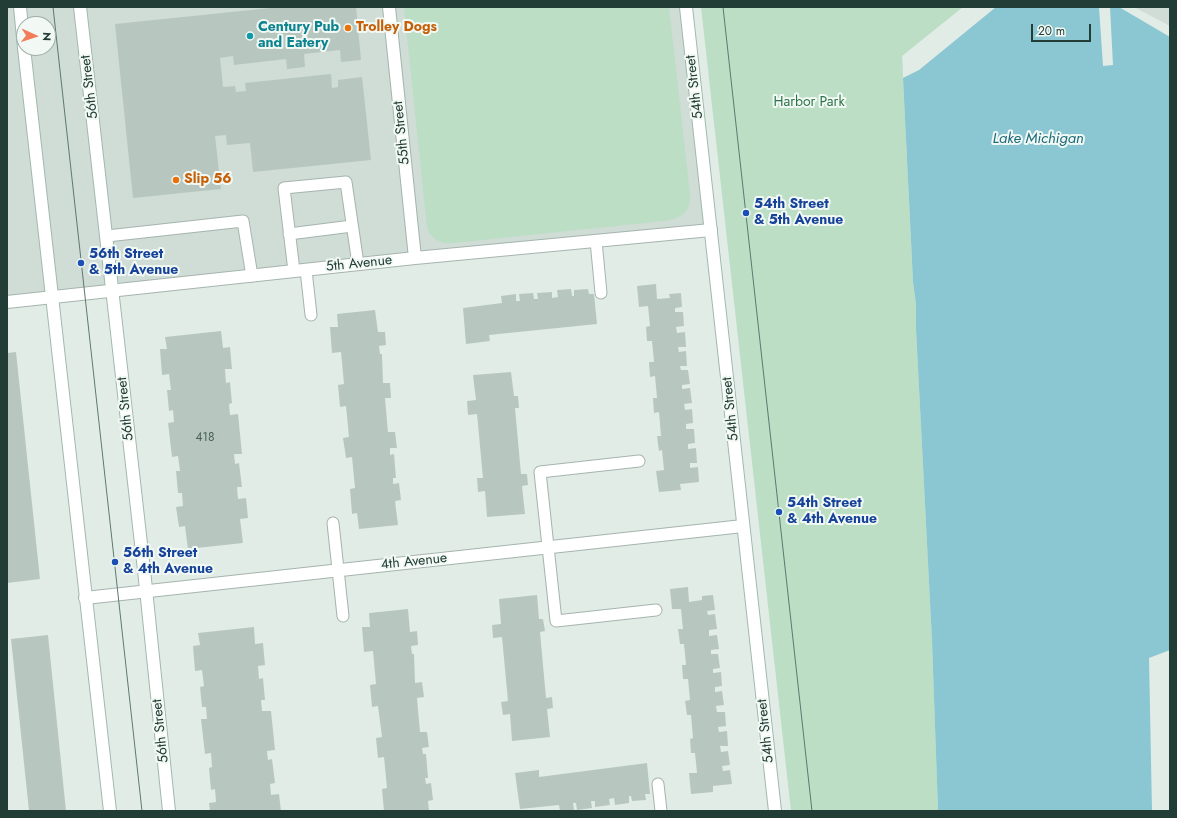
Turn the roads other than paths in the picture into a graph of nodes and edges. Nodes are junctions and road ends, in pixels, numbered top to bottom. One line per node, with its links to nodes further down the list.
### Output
1 (80, 7): 8 (street, 56th Street)
2 (389, 7): 10 (street, 55th Street)
3 (686, 7): 6 (street, 54th Street)
4 (25, 56): 17 (street)
5 (352, 226): 7 (lane); 7 (lane); 11 (lane)
6 (711, 230): 9 (street, 5th Avenue); 22 (street, 54th Street)
7 (290, 234): 13 (lane)
8 (107, 236): 14 (lane); 15 (street, 56th Street)
9 (596, 241): 10 (street, 5th Avenue); 16 (lane)
10 (415, 258): 11 (street, 5th Avenue)
11 (358, 264): 12 (street, 5th Avenue)
12 (306, 270): 13 (street, 5th Avenue); 19 (lane)
13 (294, 271): 14 (street, 5th Avenue)
14 (252, 276): 15 (street, 5th Avenue)
15 (113, 290): 17 (street, 5th Avenue); 25 (street, 56th Street)
16 (601, 293)
17 (53, 298): 18 (street, 5th Avenue); 26 (street)
18 (7, 302)
19 (311, 315)
20 (639, 461): 23 (lane)
21 (333, 523): 24 (lane)
22 (743, 526): 23 (street, 4th Avenue); 33 (street, 54th Street)
23 (548, 547): 24 (street, 4th Avenue); 27 (lane)
24 (338, 570): 25 (street, 4th Avenue); 28 (lane)
25 (146, 590): 26 (street, 4th Avenue); 31 (street, 56th Street)
26 (85, 598): 30 (street)
27 (656, 610)
28 (343, 616)
29 (658, 784): 32 (lane)
30 (110, 811)
31 (169, 811)
32 (661, 811)
33 (775, 811)

